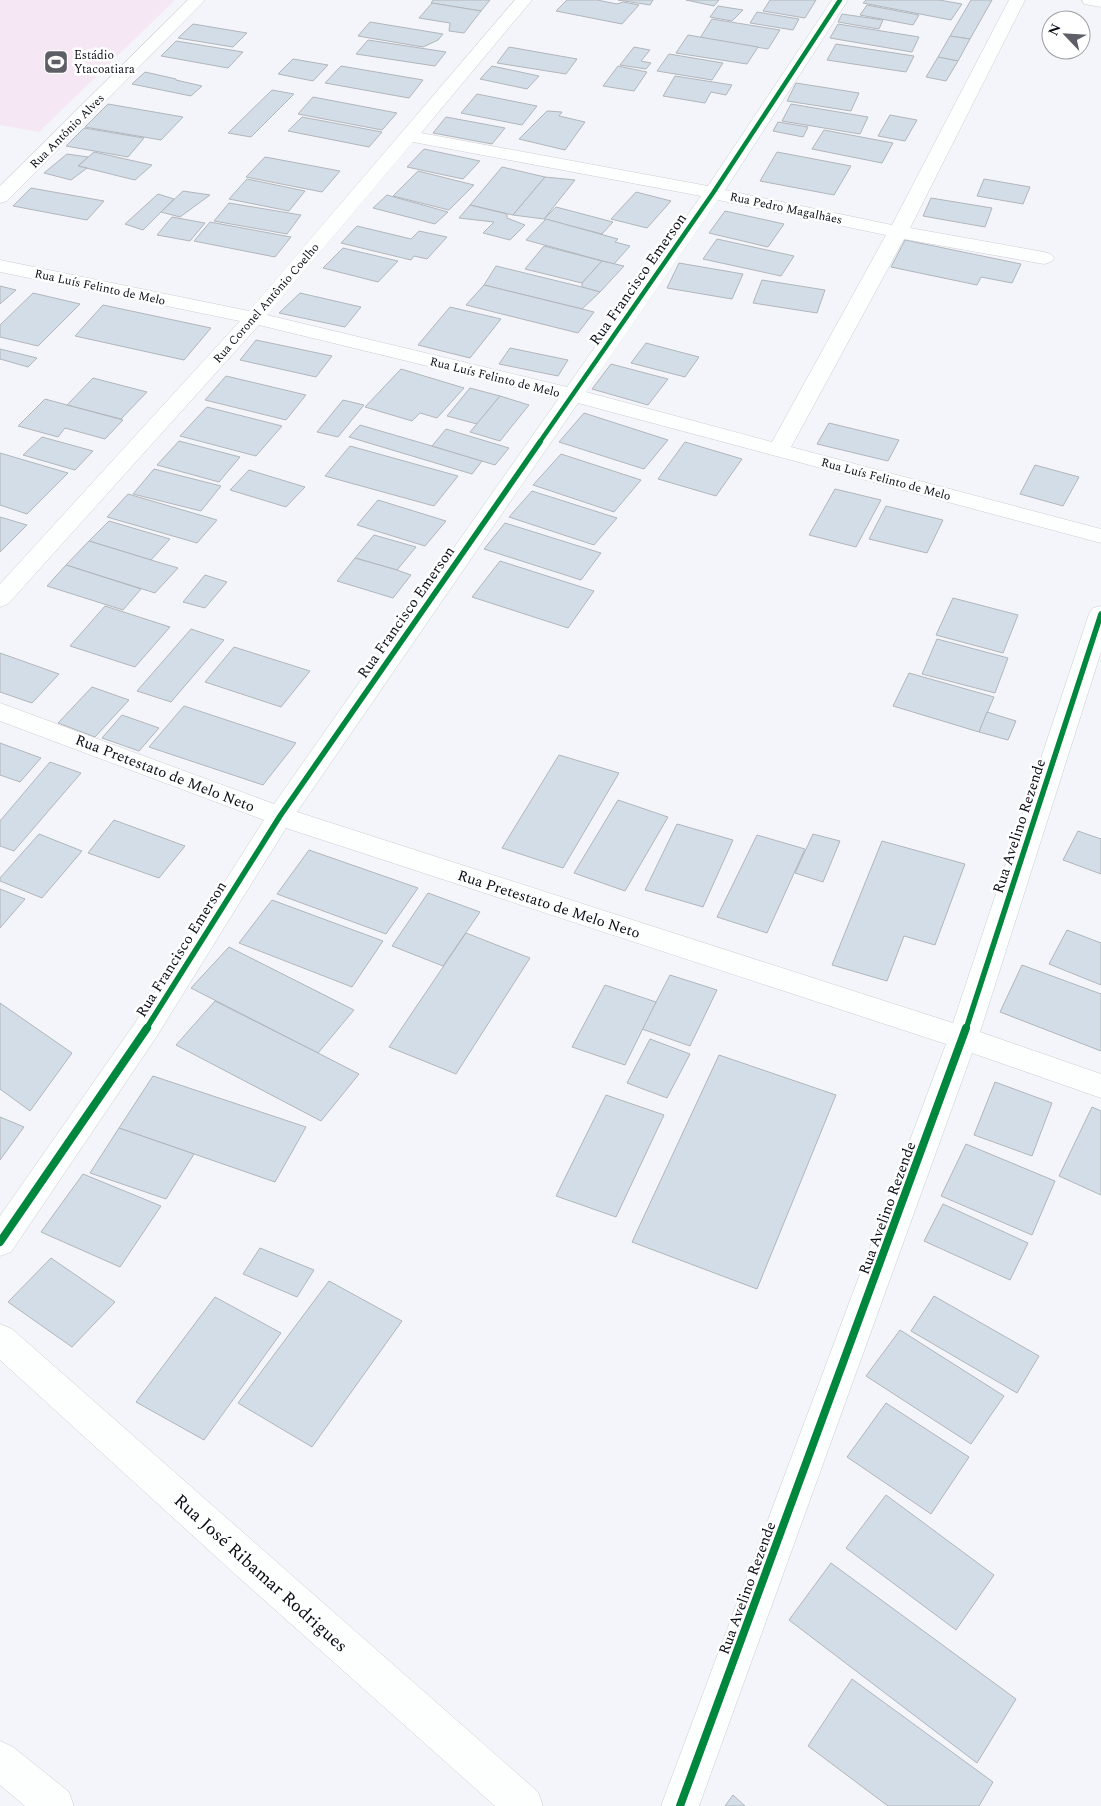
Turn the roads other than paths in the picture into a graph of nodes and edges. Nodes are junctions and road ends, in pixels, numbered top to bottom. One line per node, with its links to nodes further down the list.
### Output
1 (197, 0): 9 (street, Rua Antônio Alves)
2 (524, 0): 7 (street, Rua Coronel Antônio Coelho)
3 (840, 0): 8 (street, Rua Francisco Emerson)
4 (1017, 0): 10 (street)
5 (1090, 0): 6 (street)
6 (1101, 2)
7 (410, 136): 8 (street, Rua Pedro Magalhães); 13 (street, Rua Coronel Antônio Coelho)
8 (713, 193): 10 (street, Rua Pedro Magalhães); 14 (street, Rua Francisco Emerson)
9 (0, 197)
10 (898, 232): 11 (street, Rua Pedro Magalhães); 15 (street)
11 (1044, 258)
12 (0, 266): 13 (street, Rua Luís Felinto de Melo)
13 (254, 318): 14 (street, Rua Luís Felinto de Melo); 17 (street, Rua Coronel Antônio Coelho)
14 (572, 395): 15 (street, Rua Luís Felinto de Melo); 20 (street, Rua Francisco Emerson)
15 (778, 451): 16 (street, Rua Luís Felinto de Melo)
16 (1101, 536)
17 (0, 598)
18 (1101, 614): 21 (street, Rua Avelino Rezende)
19 (0, 712): 20 (street, Rua Pretestato de Melo Neto)
20 (280, 816): 21 (street, Rua Pretestato de Melo Neto); 23 (street, Rua Francisco Emerson)
21 (963, 1038): 22 (street, Rua Pretestato de Melo Neto); 28 (street, Rua Avelino Rezende)
22 (1101, 1086)
23 (0, 1242)
24 (0, 1339): 27 (street, Rua José Ribamar Rodrigues)
25 (0, 1760): 26 (street)
26 (55, 1806)
27 (524, 1806)
28 (680, 1806)

